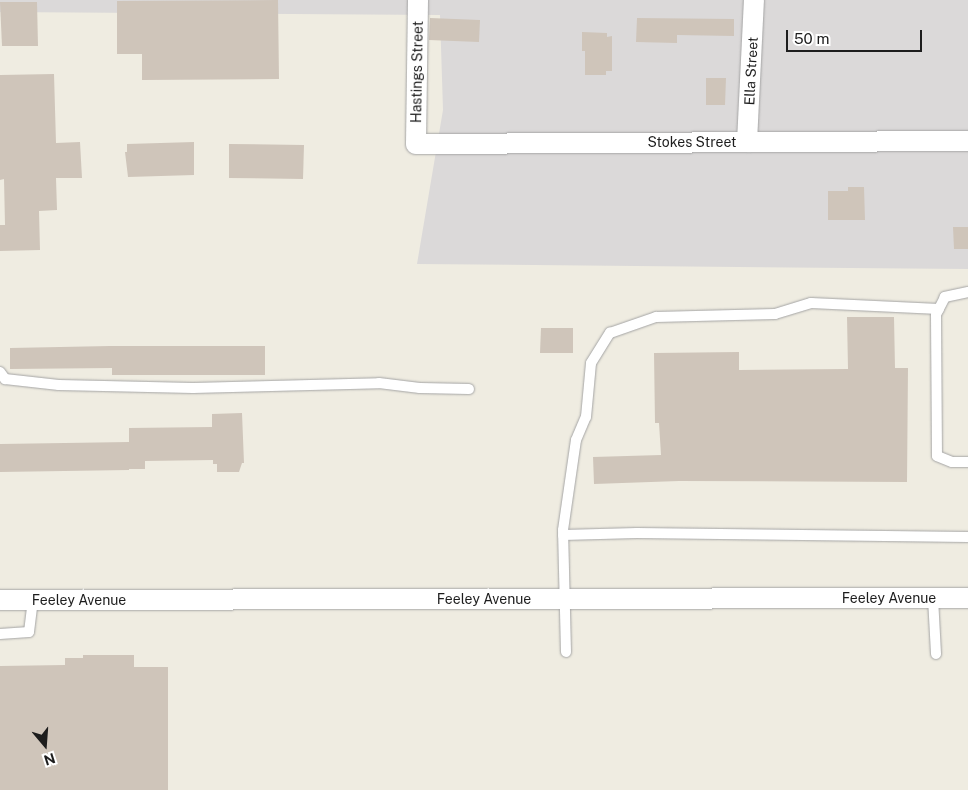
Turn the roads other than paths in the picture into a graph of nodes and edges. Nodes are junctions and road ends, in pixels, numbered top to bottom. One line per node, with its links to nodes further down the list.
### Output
1 (418, 0): 5 (street, Hastings Street)
2 (754, 0): 4 (street, Ella Street)
3 (968, 141): 4 (street, Stokes Street)
4 (747, 142): 5 (street, Stokes Street)
5 (416, 144)
6 (968, 292): 7 (lane)
7 (939, 309): 10 (lane); 11 (lane)
8 (0, 372): 9 (lane)
9 (469, 389)
10 (968, 462)
11 (564, 535): 12 (lane); 15 (lane)
12 (968, 537)
13 (933, 598): 14 (street, Feeley Avenue); 15 (street, Feeley Avenue); 20 (lane)
14 (968, 598)
15 (564, 599): 17 (street, Feeley Avenue); 19 (lane)
16 (0, 600): 17 (street, Feeley Avenue)
17 (33, 600): 18 (lane)
18 (0, 634)
19 (566, 652)
20 (936, 654)

